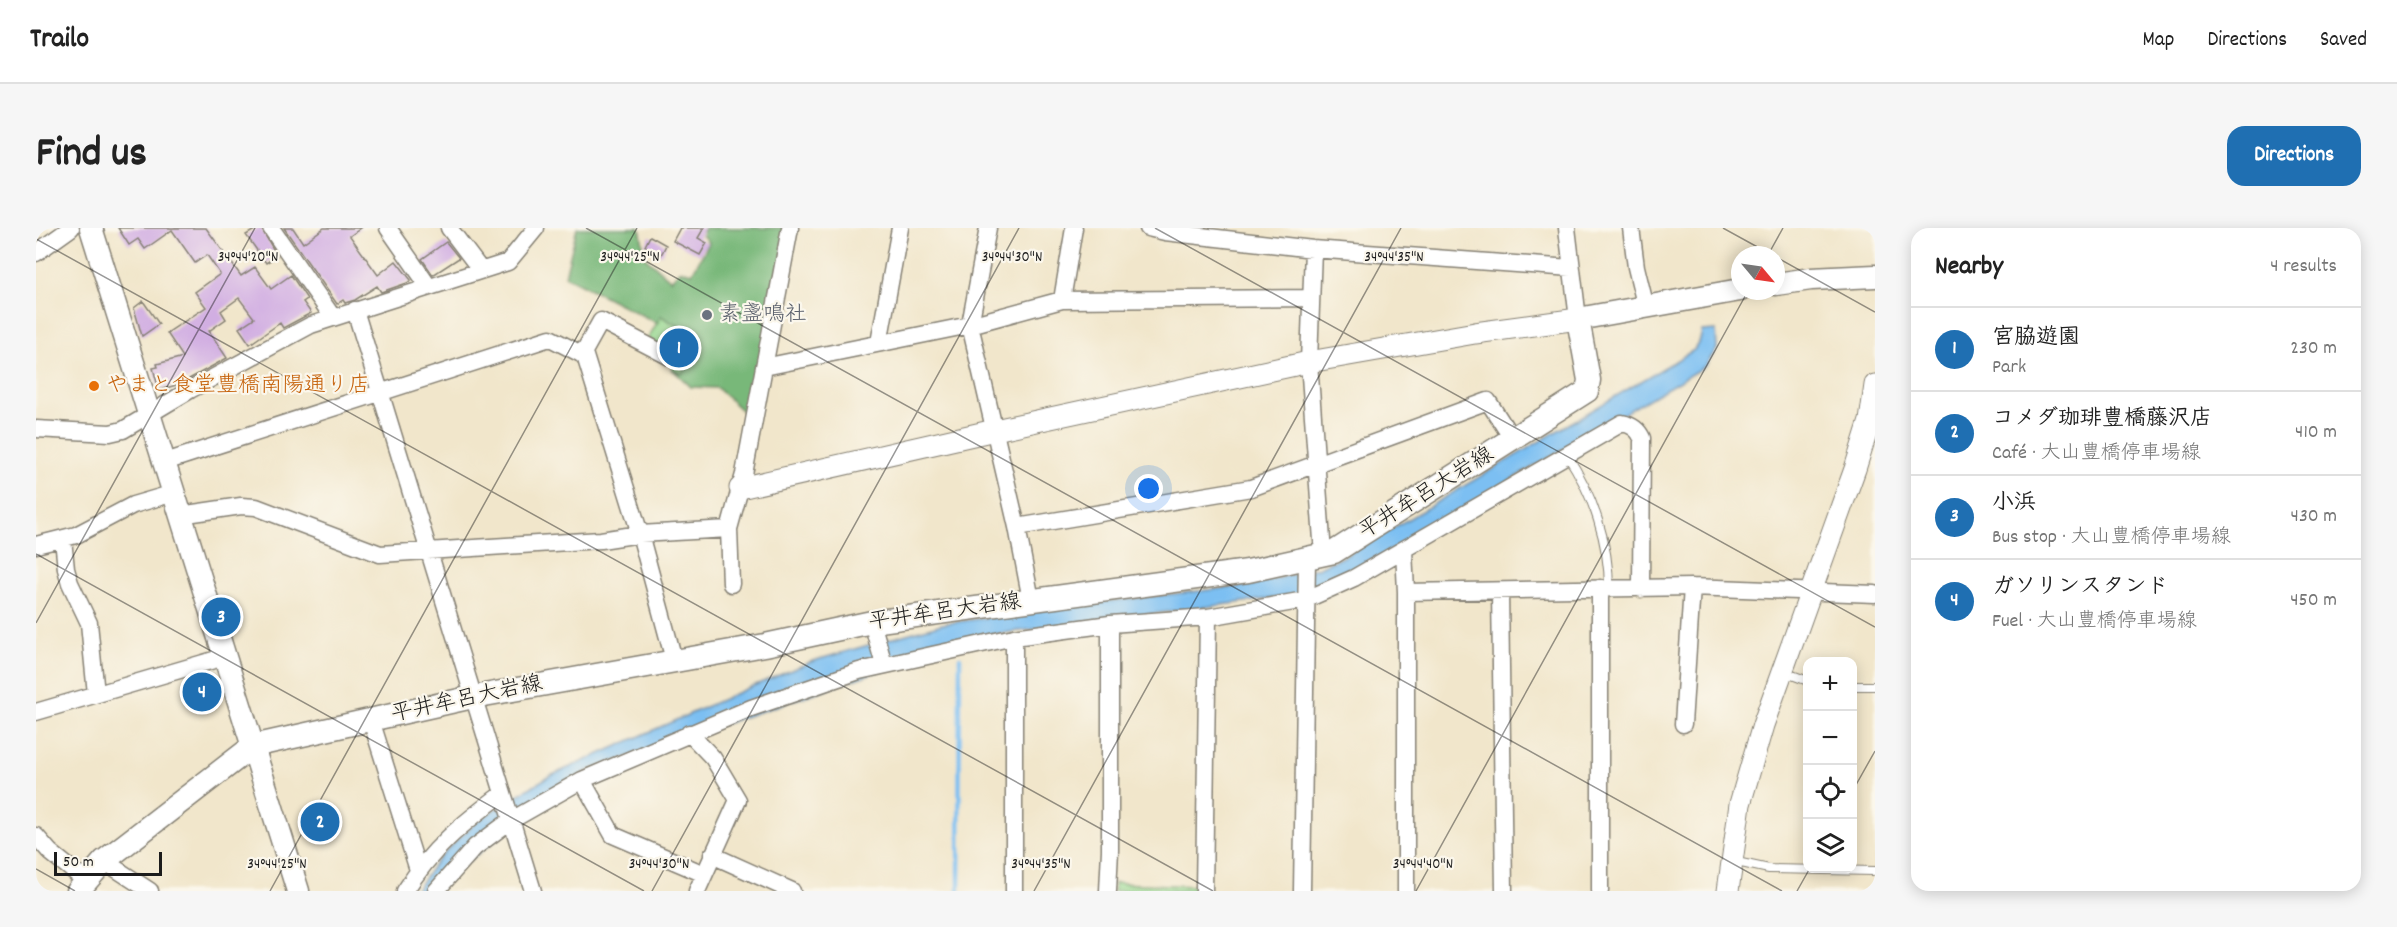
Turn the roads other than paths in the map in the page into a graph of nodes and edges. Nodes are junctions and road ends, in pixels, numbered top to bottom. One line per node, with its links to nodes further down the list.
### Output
1 (71, 228): 16 (street)
2 (91, 228): 37 (main road)
3 (270, 228): 27 (street)
4 (388, 228): 21 (street)
5 (449, 228): 18 (street)
6 (536, 228): 18 (street)
7 (790, 228): 34 (street)
8 (900, 228): 30 (street)
9 (988, 228): 29 (street)
10 (1074, 228): 24 (street)
11 (1148, 228): 14 (street)
12 (1567, 228): 17 (street)
13 (1631, 228): 25 (street)
14 (1252, 235): 15 (street)
15 (1312, 249): 17 (street); 23 (street)
16 (36, 253)
17 (1571, 268): 28 (street)
18 (480, 269): 21 (street)
19 (1875, 276): 20 (main road)
20 (1785, 283)
21 (429, 287): 26 (street)
22 (1731, 292): 25 (main road)
23 (1310, 298): 24 (street); 33 (street)
24 (1062, 300): 29 (street)
25 (1646, 308): 28 (main road)
26 (355, 310): 27 (street); 36 (street)
27 (332, 316): 37 (street)
28 (1578, 319): 33 (street); 41 (main road, 平井牟呂大岩線)
29 (970, 325): 30 (street); 40 (street)
30 (879, 343): 34 (street)
31 (582, 355): 32 (street); 36 (street); 50 (street)
32 (670, 357)
33 (1309, 362): 40 (street); 44 (street)
34 (764, 367): 45 (street)
35 (1875, 385): 38 (street)
36 (381, 391): 43 (street); 54 (street)
37 (149, 414): 39 (street); 43 (main road)
38 (1872, 422): 62 (street)
39 (36, 429)
40 (995, 430): 45 (street); 48 (street)
41 (1513, 440): 44 (street); 55 (main road, 平井牟呂大岩線)
42 (1567, 455): 53 (street); 58 (lane); 59 (street)
43 (165, 462): 46 (main road)
44 (1317, 463): 48 (street); 55 (street)
45 (740, 488): 49 (street)
46 (174, 493): 47 (main road); 51 (street)
47 (180, 515): 54 (street); 70 (main road)
48 (1017, 527): 65 (street)
49 (729, 529): 50 (street); 56 (street)
50 (640, 534): 54 (street); 71 (street)
51 (63, 539): 52 (street); 77 (street)
52 (36, 545)
53 (1404, 549): 61 (street); 64 (street)
54 (428, 551): 78 (street)
55 (1312, 560): 64 (street); 65 (main road, 平井牟呂大岩線)
56 (730, 584)
57 (1692, 587): 59 (street); 62 (street); 81 (street)
58 (1604, 589): 59 (street); 60 (street); 108 (street)
59 (1641, 589)
60 (1500, 591): 61 (street); 107 (street)
61 (1406, 592): 106 (street)
62 (1811, 592): 63 (street); 73 (street)
63 (1875, 594)
64 (1306, 596): 66 (street); 105 (street)
65 (1031, 600): 68 (main road, 平井牟呂大岩線)
66 (1208, 616): 67 (street); 104 (street)
67 (1110, 624): 69 (street); 103 (street)
68 (874, 630): 71 (main road, 平井牟呂大岩線); 72 (street)
69 (1014, 637): 72 (street); 102 (street)
70 (224, 657): 77 (street); 83 (main road)
71 (674, 660): 78 (main road, 平井牟呂大岩線)
72 (884, 665): 82 (street)
73 (1784, 671): 74 (lane); 90 (street)
74 (1803, 679)
75 (1857, 686): 76 (lane)
76 (1875, 686)
77 (96, 694): 79 (street)
78 (473, 697): 80 (main road, 平井牟呂大岩線); 85 (street)
79 (36, 712)
80 (371, 720): 83 (main road, 平井牟呂大岩線); 91 (street)
81 (1683, 724)
82 (689, 733): 84 (street); 88 (street)
83 (253, 747): 89 (main road, 平井牟呂大岩線); 96 (main road)
84 (582, 780): 86 (street); 93 (street)
85 (502, 794): 86 (street); 91 (street)
86 (510, 821): 98 (street); 99 (street)
87 (36, 836): 94 (street)
88 (712, 855): 93 (street); 101 (street)
89 (104, 861): 94 (main road, 平井牟呂大岩線); 95 (street)
90 (1732, 861): 92 (lane); 109 (street)
91 (418, 870): 97 (street)
92 (1875, 871)
93 (704, 874): 100 (street)
94 (82, 886)
95 (150, 891)
96 (298, 891)
97 (405, 891)
98 (436, 891)
99 (533, 891)
100 (696, 891)
101 (792, 891)
102 (1014, 891)
103 (1108, 891)
104 (1204, 891)
105 (1302, 891)
106 (1406, 891)
107 (1504, 891)
108 (1600, 891)
109 (1728, 891)

